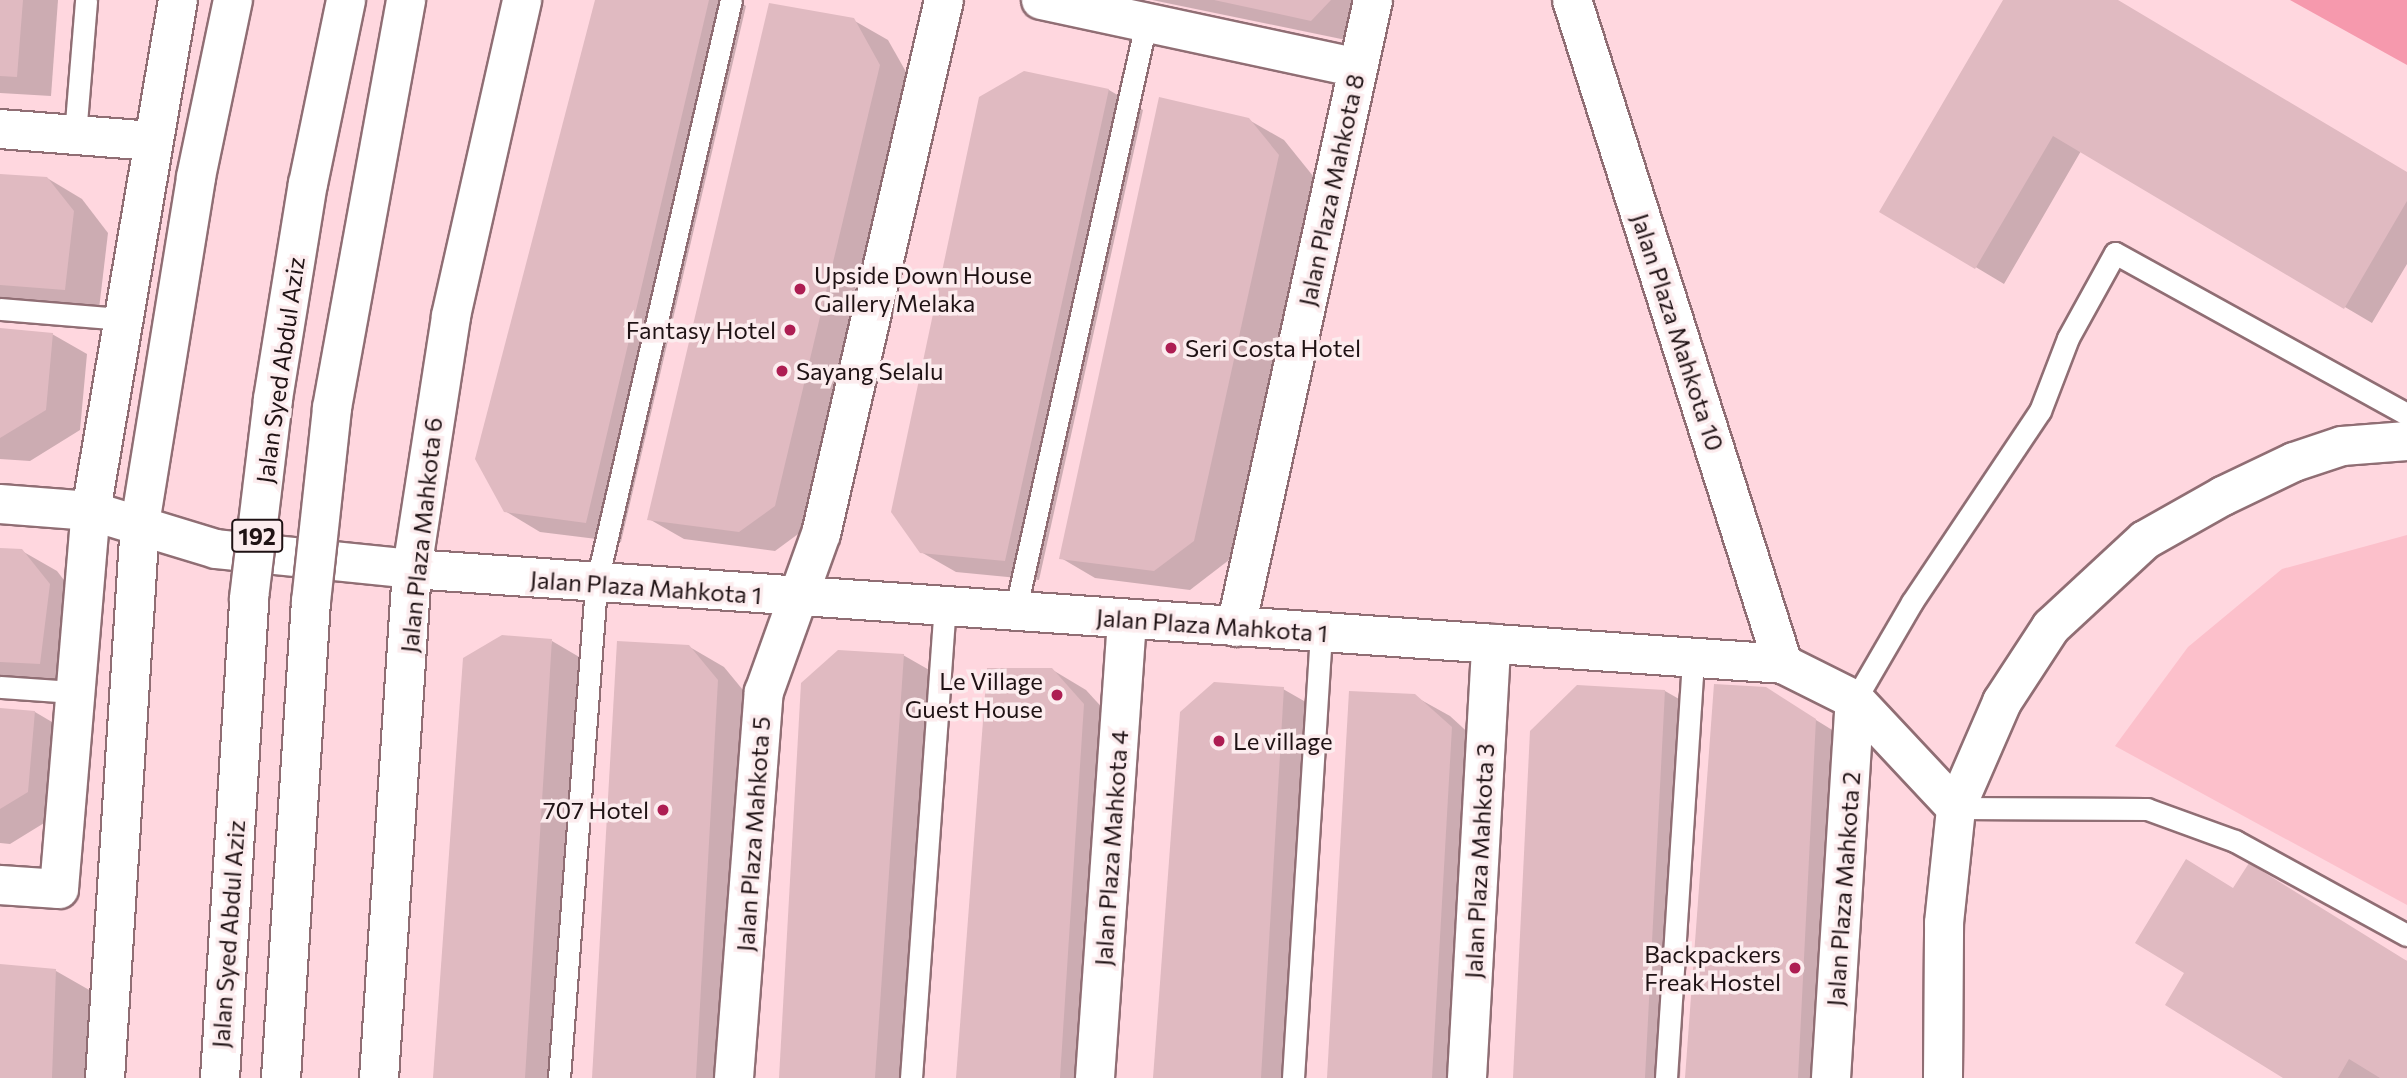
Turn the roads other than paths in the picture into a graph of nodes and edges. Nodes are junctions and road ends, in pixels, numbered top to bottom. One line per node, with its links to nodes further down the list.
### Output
1 (86, 0): 15 (lane)
2 (178, 0): 16 (street)
3 (233, 0): 23 (street)
4 (346, 0): 42 (street, Jalan Syed Abdul Aziz / 192, bridge)
5 (407, 0): 43 (street, 192, bridge)
6 (522, 0): 24 (street, Jalan Plaza Mahkota 6)
7 (731, 0): 25 (lane)
8 (944, 0): 26 (street, Jalan Plaza Mahkota 5)
9 (1041, 0): 12 (street)
10 (1373, 0): 13 (street, Jalan Plaza Mahkota 8)
11 (1572, 0): 34 (street, Jalan Plaza Mahkota 10)
12 (1146, 23): 13 (street); 28 (lane)
13 (1358, 68): 30 (street, Jalan Plaza Mahkota 8)
14 (0, 129): 15 (street)
15 (75, 135): 16 (street)
16 (152, 141): 18 (street)
17 (0, 309): 18 (lane)
18 (122, 319): 22 (street)
19 (2407, 414): 37 (lane)
20 (2407, 440): 38 (street)
21 (0, 504): 22 (street, Jalan Plaza Mahkota 1)
22 (91, 511): 23 (street, Jalan Plaza Mahkota 1); 36 (street)
23 (140, 524): 24 (street, Jalan Plaza Mahkota 1); 41 (street)
24 (412, 569): 25 (street, Jalan Plaza Mahkota 1); 44 (street, Jalan Plaza Mahkota 6)
25 (596, 585): 26 (street, Jalan Plaza Mahkota 1); 45 (lane)
26 (797, 596): 27 (street, Jalan Plaza Mahkota 1); 46 (street, Jalan Plaza Mahkota 5)
27 (945, 607): 28 (street, Jalan Plaza Mahkota 1); 47 (lane)
28 (1015, 612): 29 (street, Jalan Plaza Mahkota 1)
29 (1127, 619): 30 (street, Jalan Plaza Mahkota 1); 48 (street, Jalan Plaza Mahkota 4)
30 (1237, 627): 31 (street, Jalan Plaza Mahkota 1)
31 (1321, 632): 32 (street, Jalan Plaza Mahkota 1); 49 (lane)
32 (1491, 644): 33 (street, Jalan Plaza Mahkota 1); 50 (street, Jalan Plaza Mahkota 3)
33 (1693, 657): 34 (street, Jalan Plaza Mahkota 1); 51 (lane)
34 (1783, 664): 37 (street, Jalan Plaza Mahkota 1)
35 (0, 687): 36 (lane)
36 (73, 692): 39 (street)
37 (1855, 700): 38 (street, Jalan Plaza Mahkota 1); 52 (street, Jalan Plaza Mahkota 2)
38 (1956, 808): 40 (lane); 53 (street)
39 (0, 885)
40 (2407, 934)
41 (105, 1078)
42 (219, 1078)
43 (281, 1078)
44 (379, 1078)
45 (559, 1078)
46 (734, 1078)
47 (911, 1078)
48 (1095, 1078)
49 (1293, 1078)
50 (1467, 1078)
51 (1666, 1078)
52 (1831, 1078)
53 (1943, 1078)

